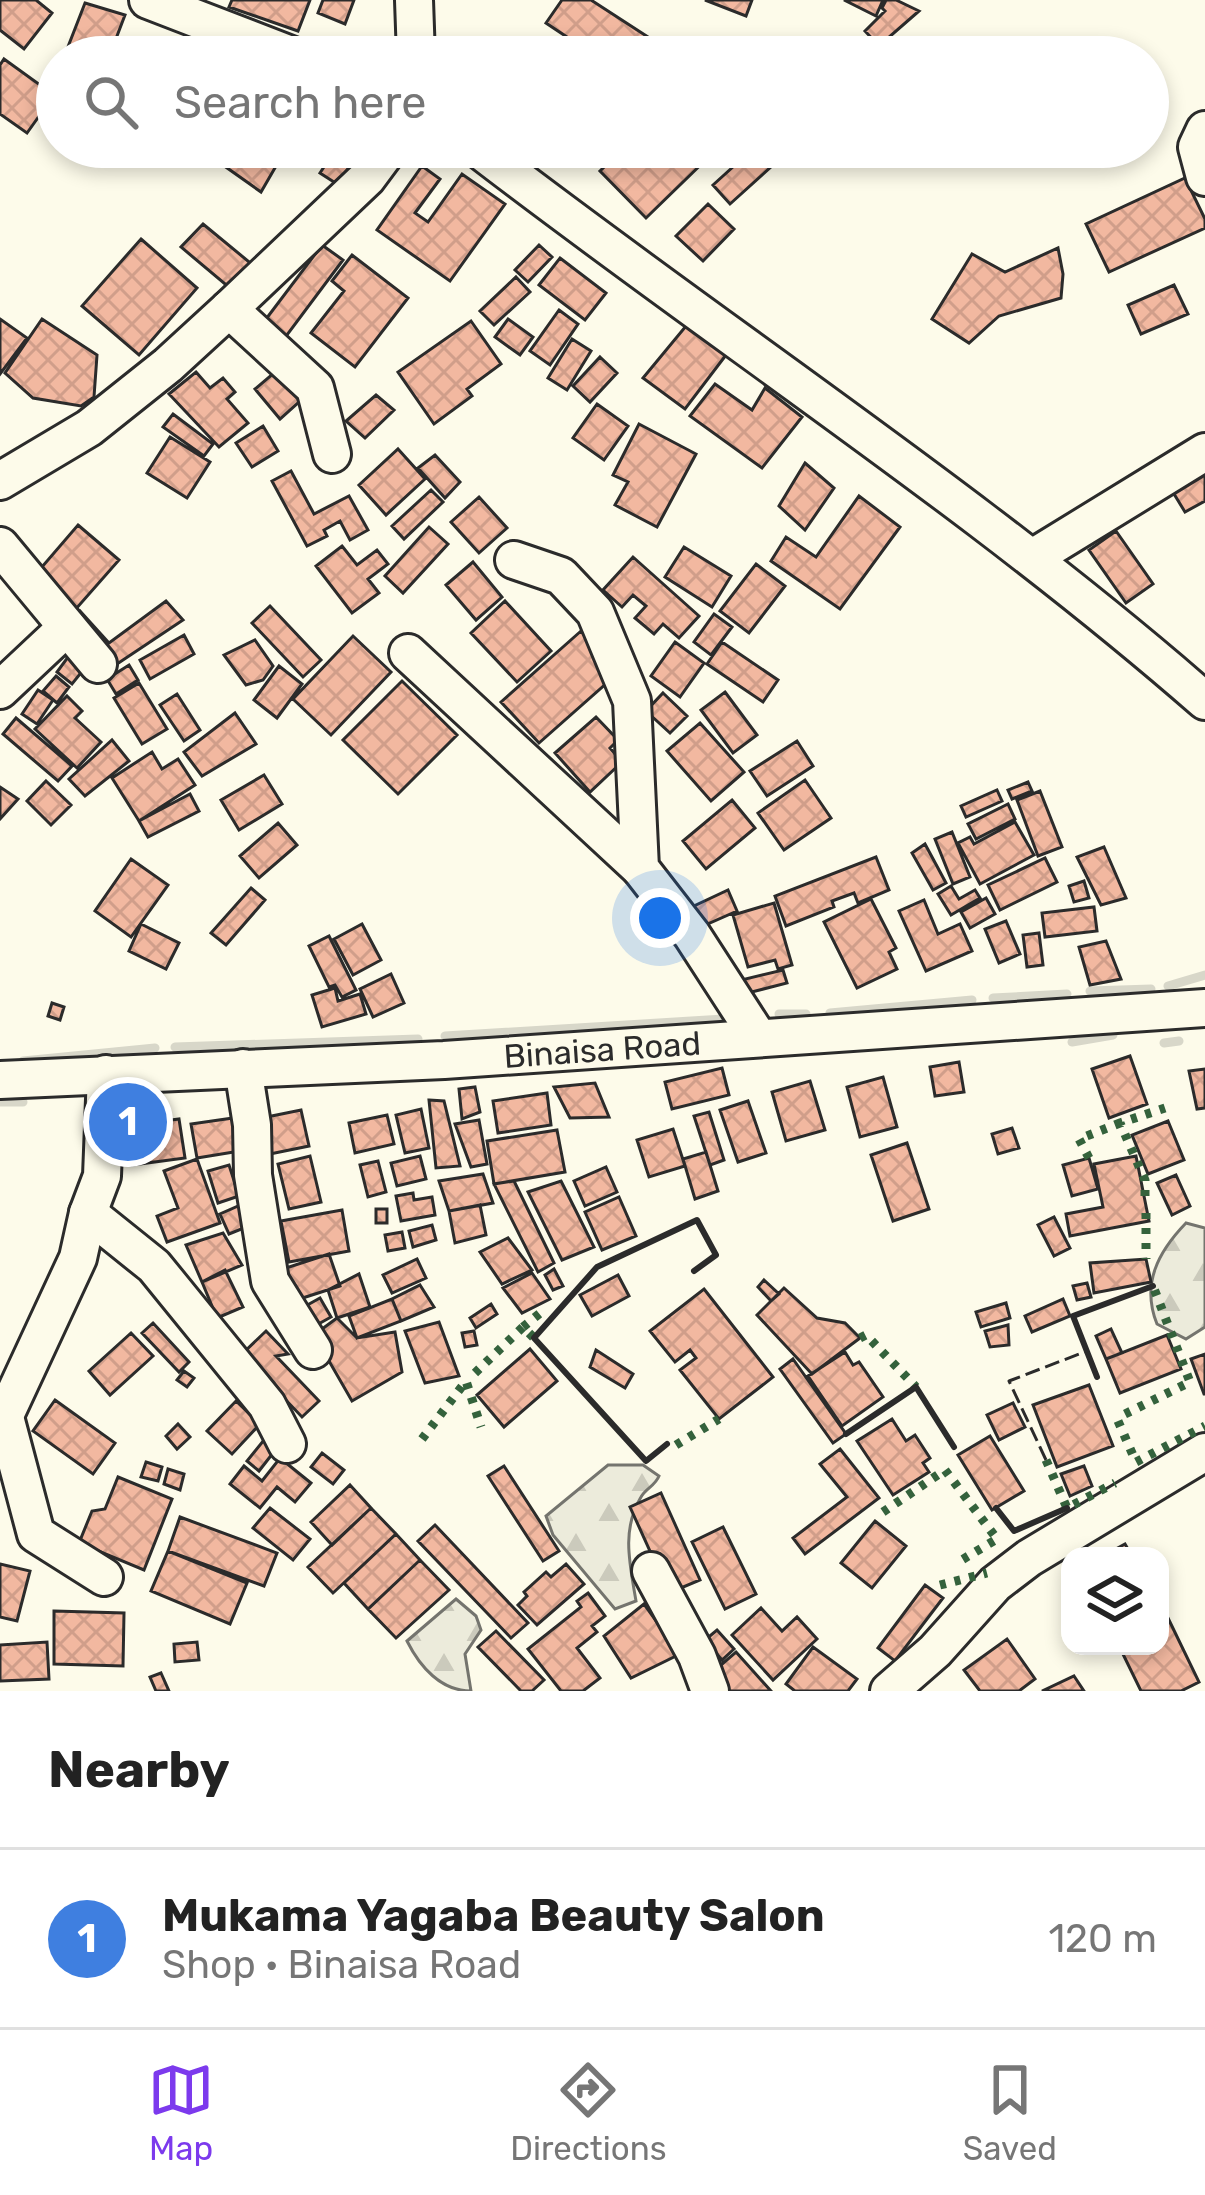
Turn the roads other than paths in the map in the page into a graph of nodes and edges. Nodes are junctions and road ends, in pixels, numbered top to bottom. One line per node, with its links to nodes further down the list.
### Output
1 (148, 0): 3 (street)
2 (413, 0): 4 (street)
3 (241, 36)
4 (415, 36)
5 (1205, 130): 8 (street)
6 (374, 168): 9 (street)
7 (505, 168): 14 (street)
8 (1205, 177)
9 (229, 309): 11 (street); 12 (street)
10 (1205, 452): 14 (street)
11 (332, 454)
12 (0, 481)
13 (0, 546): 16 (street)
14 (1034, 557): 20 (street)
15 (514, 560): 21 (street)
16 (67, 627): 18 (street); 19 (street)
17 (408, 652): 21 (street)
18 (98, 664)
19 (0, 690)
20 (1205, 701)
21 (640, 868): 23 (street)
22 (1205, 1008): 23 (street, Binaisa Road)
23 (758, 1037): 24 (street, Binaisa Road)
24 (243, 1068): 25 (street, Binaisa Road); 28 (street)
25 (106, 1074): 26 (street, Binaisa Road); 27 (street)
26 (0, 1080)
27 (88, 1213): 29 (street); 30 (street)
28 (313, 1350)
29 (3, 1422): 33 (street)
30 (287, 1444)
31 (1205, 1452): 35 (street)
32 (651, 1571): 34 (street)
33 (104, 1577)
34 (710, 1691)
35 (889, 1691)

